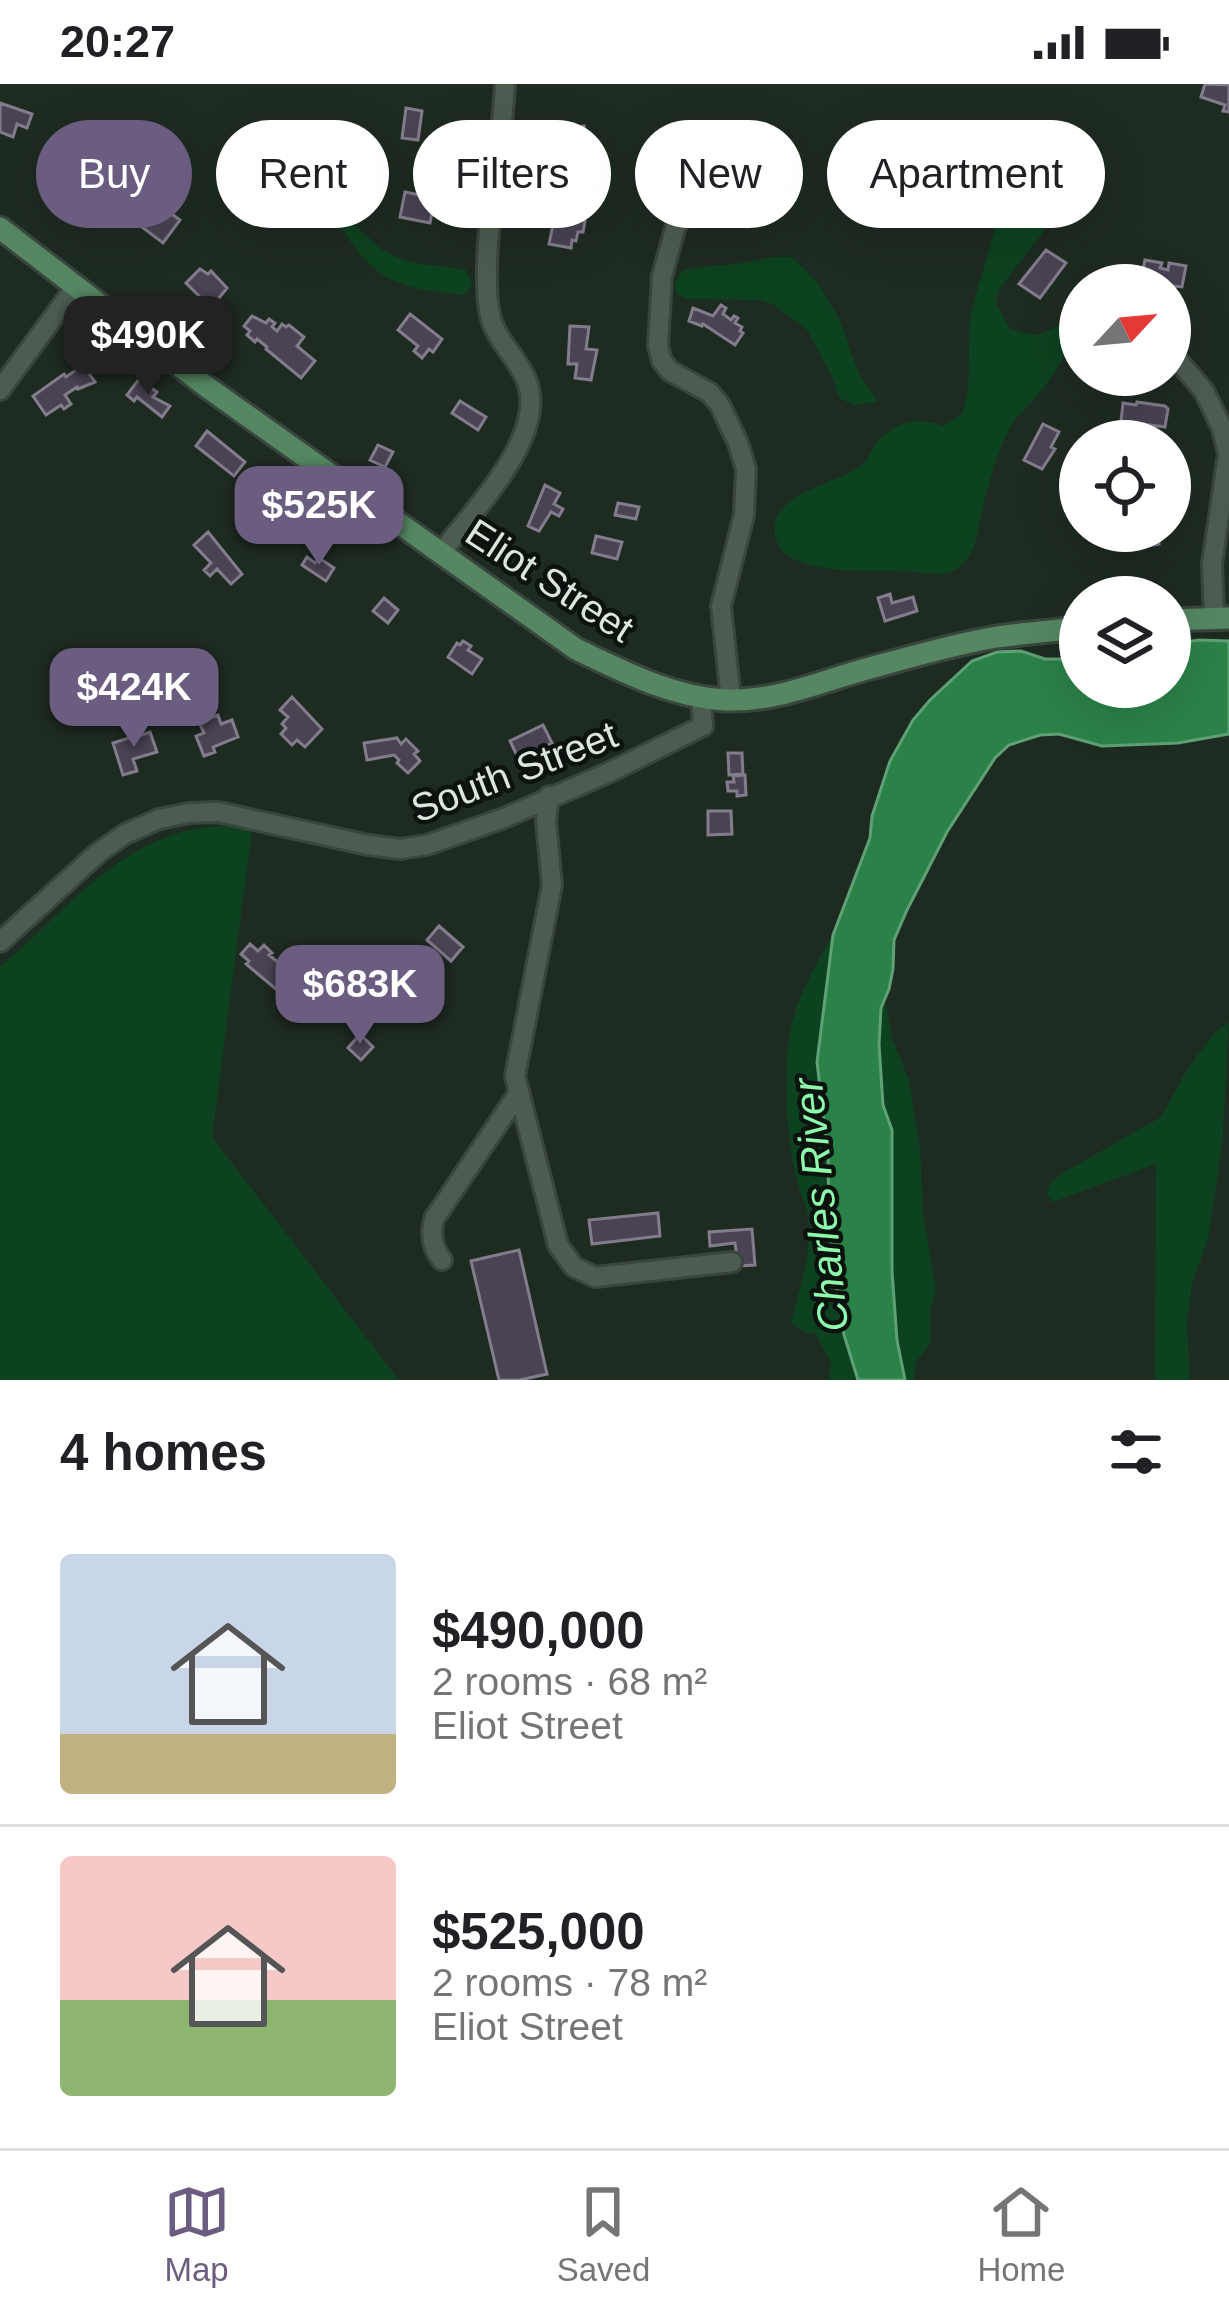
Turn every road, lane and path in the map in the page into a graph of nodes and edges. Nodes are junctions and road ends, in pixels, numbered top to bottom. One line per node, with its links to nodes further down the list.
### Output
1 (505, 84): 7 (street)
2 (0, 228): 4 (main road, Eliot Street)
3 (675, 228): 12 (street)
4 (77, 285): 6 (street); 7 (main road, Eliot Street)
5 (1191, 376): 8 (street)
6 (0, 390)
7 (442, 552): 11 (main road, Eliot Street)
8 (1221, 617): 9 (main road)
9 (1191, 619)
10 (1059, 630): 12 (main road, Eliot Street)
11 (700, 697): 12 (main road, Eliot Street); 13 (street, South Street)
12 (730, 700)
13 (549, 796): 14 (street, South Street); 15 (street)
14 (0, 942)
15 (518, 1094): 16 (street); 17 (street)
16 (442, 1260)
17 (732, 1262)

